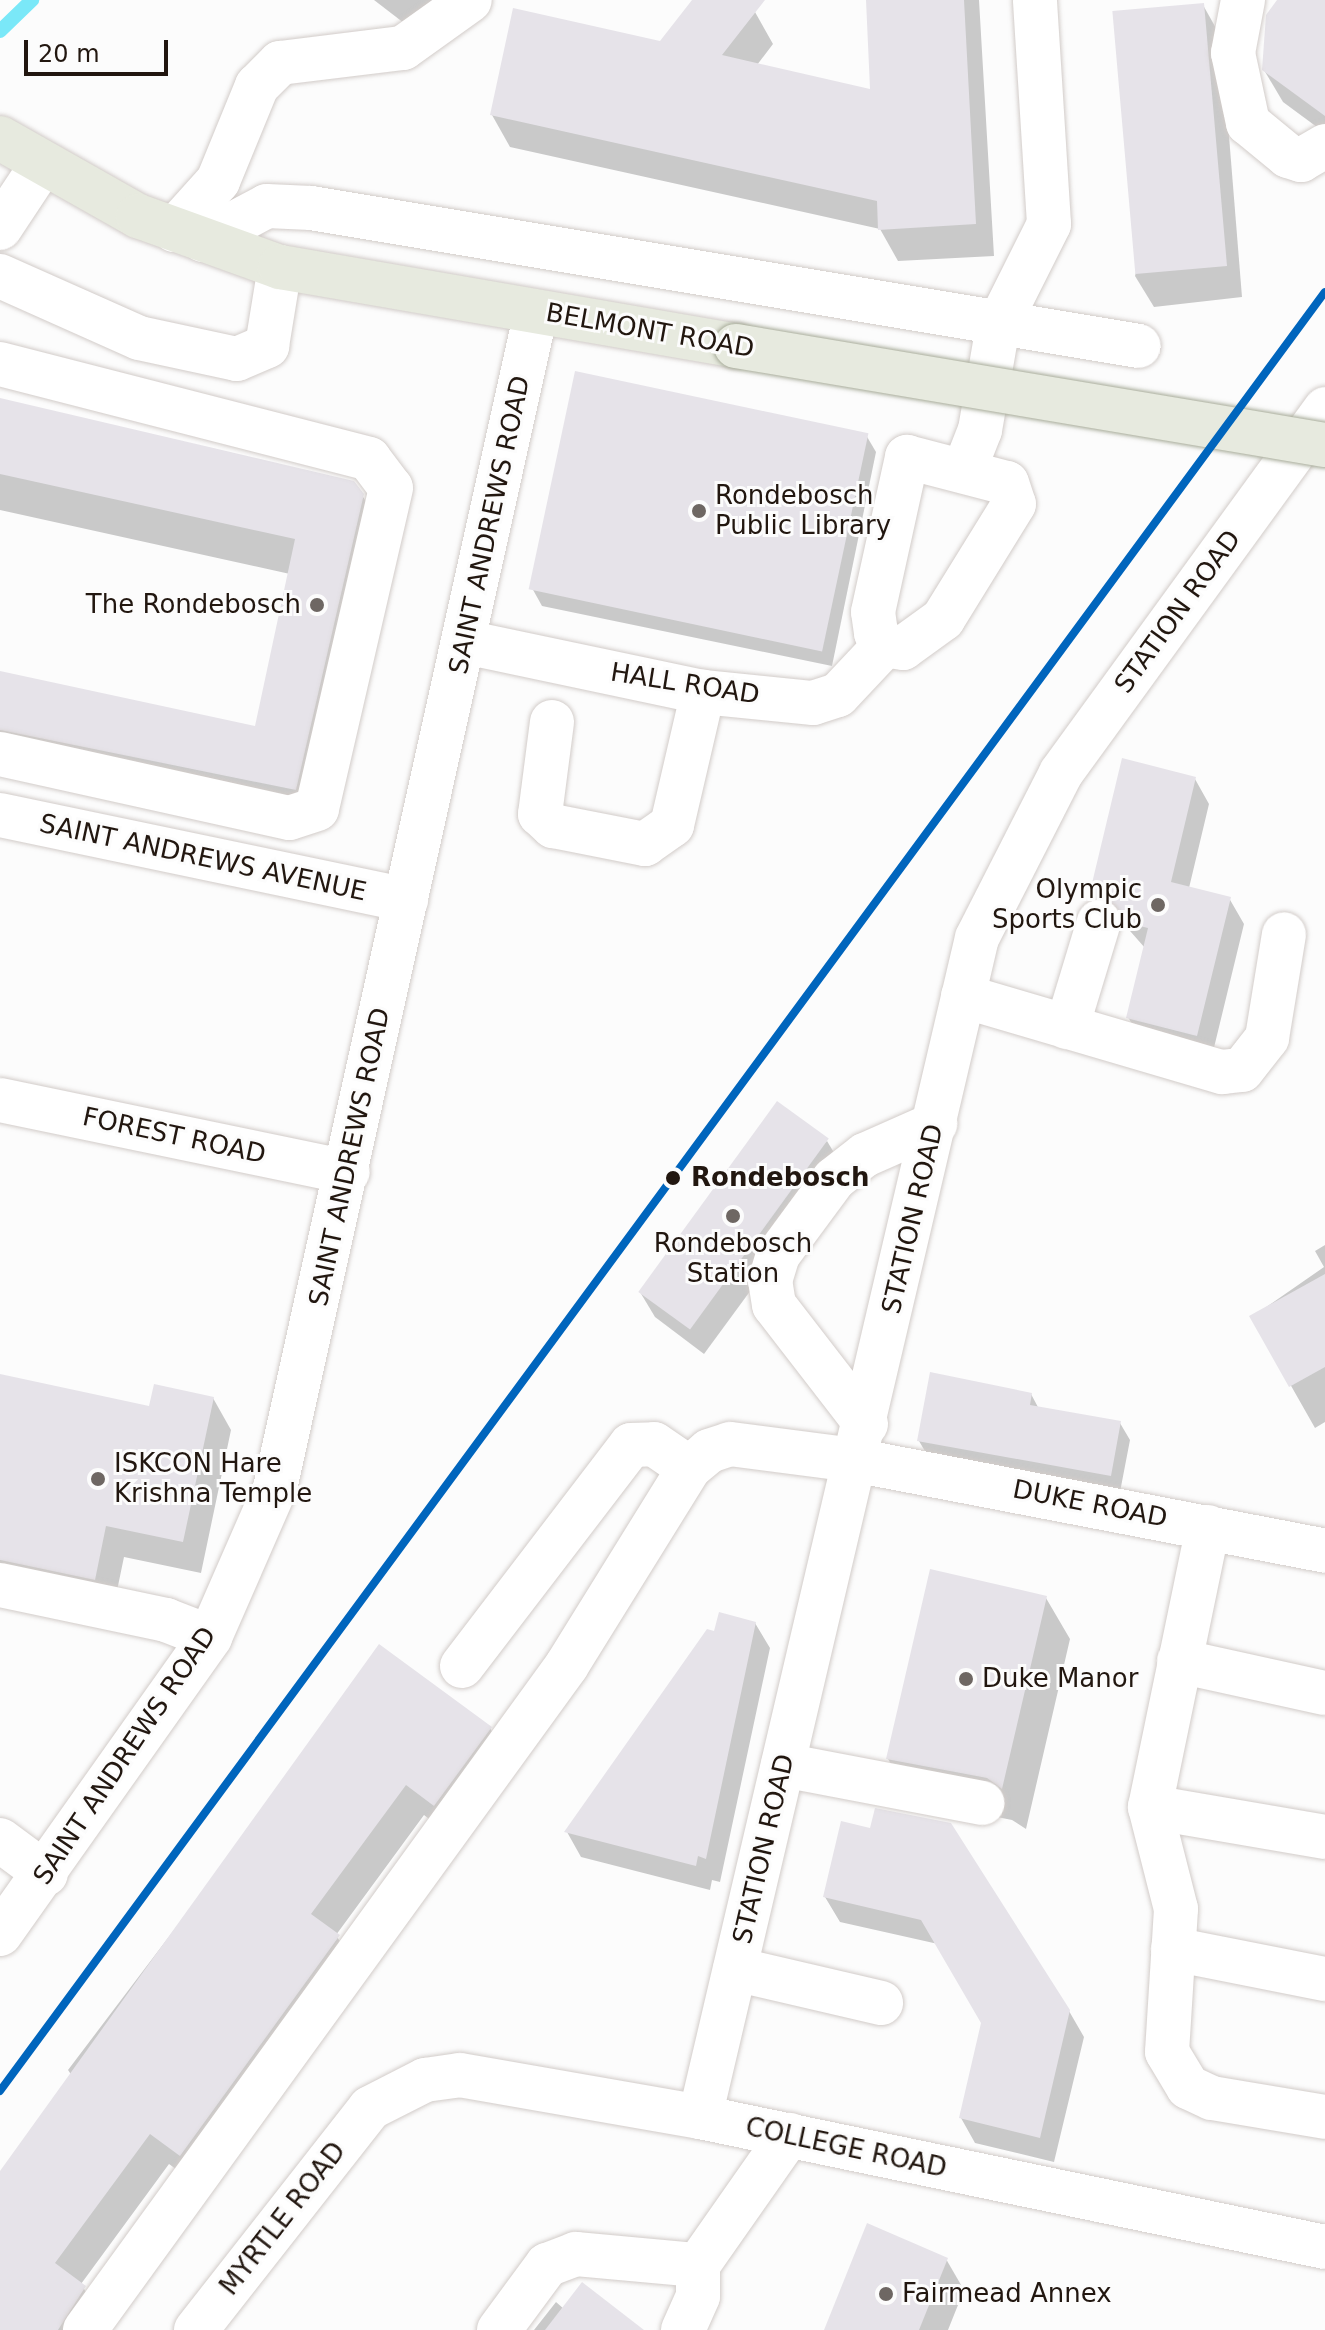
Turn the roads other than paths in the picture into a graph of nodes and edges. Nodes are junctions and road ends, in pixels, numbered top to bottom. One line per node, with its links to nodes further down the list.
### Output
1 (470, 0): 8 (street)
2 (1035, 0): 12 (street)
3 (1243, 0): 5 (street)
4 (0, 138): 6 (main road, BELMONT ROAD)
5 (1325, 146)
6 (41, 166): 7 (street); 8 (main road, BELMONT ROAD)
7 (0, 228)
8 (188, 235): 9 (main road, BELMONT ROAD); 12 (street)
9 (280, 267): 10 (street); 11 (main road, BELMONT ROAD)
10 (0, 276)
11 (536, 312): 16 (main road, BELMONT ROAD, bridge); 18 (street, SAINT ANDREWS ROAD)
12 (998, 326): 13 (street); 17 (street)
13 (1139, 346)
14 (0, 364): 22 (street)
15 (1325, 409): 27 (street, STATION ROAD)
16 (1325, 445)
17 (965, 468): 19 (street); 19 (street)
18 (465, 642): 20 (street, HALL ROAD); 24 (street, SAINT ANDREWS ROAD)
19 (885, 645): 20 (street, HALL ROAD)
20 (703, 692): 21 (street)
21 (552, 722)
22 (0, 754)
23 (0, 815): 24 (street, SAINT ANDREWS AVENUE)
24 (406, 900): 31 (street, SAINT ANDREWS ROAD)
25 (1099, 922): 28 (street)
26 (1284, 934): 28 (street)
27 (961, 1005): 28 (street); 30 (street, STATION ROAD)
28 (1067, 1027)
29 (0, 1100): 31 (street, FOREST ROAD)
30 (935, 1124): 32 (street, STATION ROAD); 32 (street)
31 (348, 1172): 37 (street, SAINT ANDREWS ROAD)
32 (860, 1442): 33 (street, DUKE ROAD); 34 (street, DUKE ROAD); 41 (street, STATION ROAD)
33 (689, 1468): 39 (street); 58 (street)
34 (1208, 1527): 35 (street, DUKE ROAD); 38 (street)
35 (1325, 1551)
36 (0, 1585): 37 (street)
37 (210, 1637): 46 (street, SAINT ANDREWS ROAD)
38 (1179, 1661): 40 (street); 43 (street)
39 (462, 1666)
40 (1325, 1693)
41 (783, 1765): 42 (street); 49 (street, STATION ROAD)
42 (982, 1803)
43 (1150, 1807): 44 (street); 48 (street)
44 (1325, 1837)
45 (0, 1840): 46 (street)
46 (46, 1874): 47 (street, SAINT ANDREWS ROAD)
47 (0, 1934)
48 (1173, 1949): 50 (street); 54 (street)
49 (735, 1969): 51 (street); 53 (street, STATION ROAD)
50 (1325, 1979)
51 (881, 2003)
52 (370, 2108): 53 (street, COLLEGE ROAD); 59 (street, MYRTLE ROAD)
53 (700, 2117): 55 (street, COLLEGE ROAD)
54 (1325, 2117)
55 (789, 2135): 56 (street, COLLEGE ROAD); 57 (street)
56 (1325, 2247)
57 (698, 2265): 60 (street); 61 (street)
58 (85, 2330)
59 (196, 2330)
60 (499, 2330)
61 (683, 2330)

